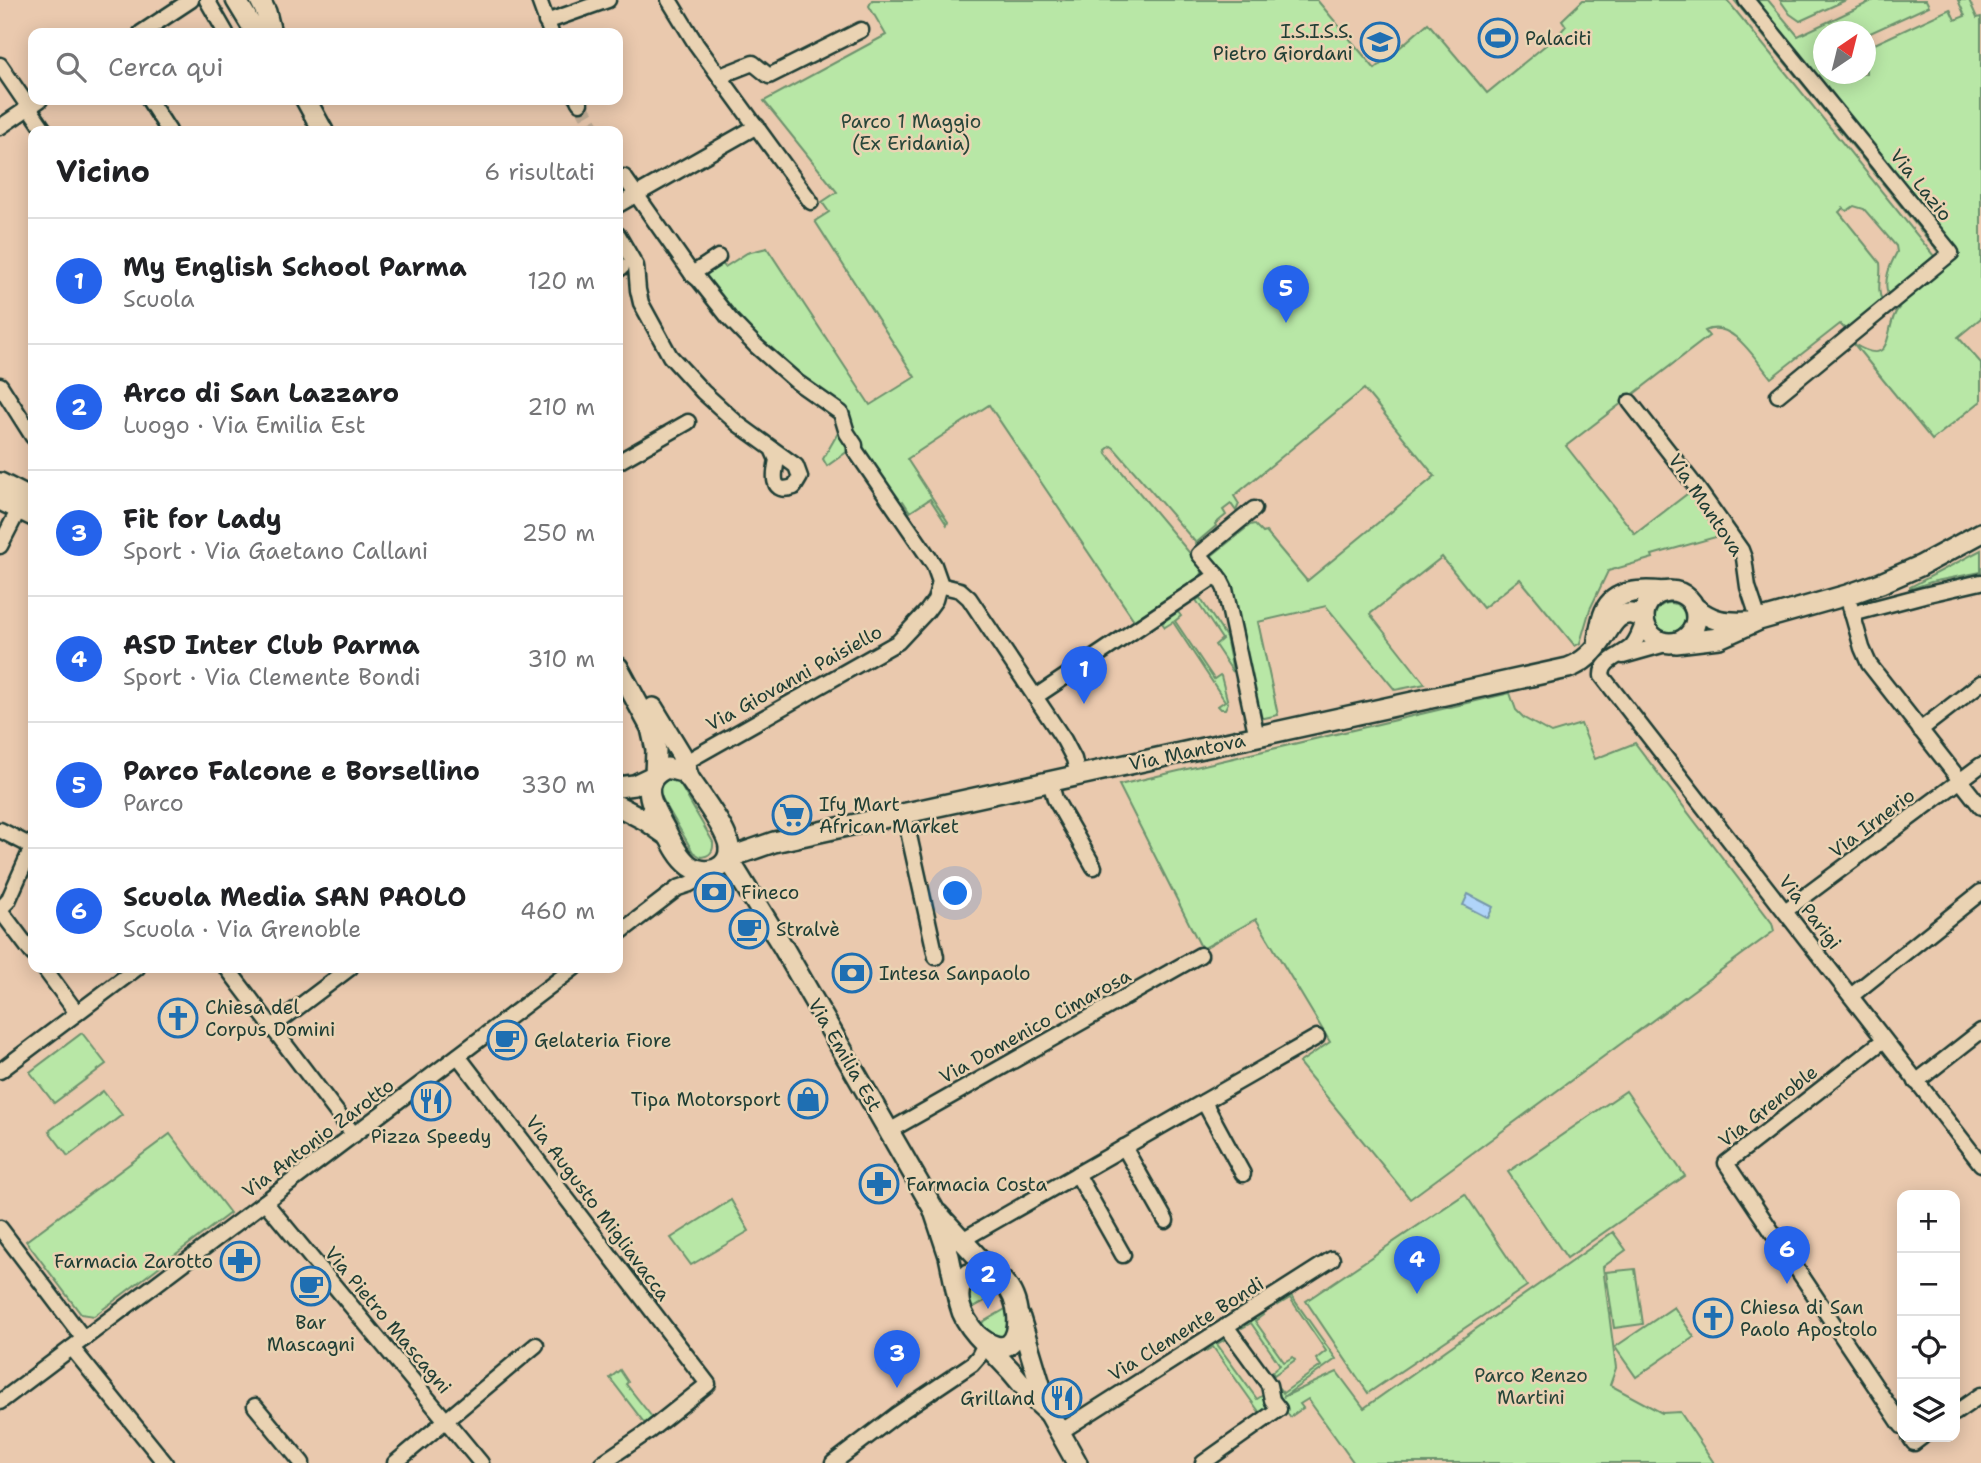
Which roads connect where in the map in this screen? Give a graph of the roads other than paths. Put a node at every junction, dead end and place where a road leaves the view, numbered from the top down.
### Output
1 (191, 0) edge
2 (207, 0) edge
3 (236, 0) edge
4 (251, 0) edge
5 (260, 0) edge
6 (539, 0) edge
7 (608, 0) edge
8 (669, 0) edge
9 (1746, 0) edge
10 (549, 27) edge
11 (149, 28) edge
12 (223, 28) edge
13 (253, 28) edge
14 (267, 28) edge
15 (269, 28) edge
16 (860, 30) dead end
17 (0, 65) edge
18 (720, 76) junction
19 (28, 96) edge
20 (31, 105) edge
21 (35, 105) edge
22 (152, 105) edge
23 (299, 105) edge
24 (309, 105) edge
25 (43, 126) edge
26 (166, 126) edge
27 (311, 126) edge
28 (320, 126) edge
29 (757, 126) junction
30 (0, 127) edge
31 (624, 177) dead end
32 (636, 195) junction
33 (623, 202) edge
34 (811, 202) dead end
35 (623, 244) edge
36 (718, 257) dead end
37 (692, 274) junction
38 (0, 385) edge
39 (1778, 396) dead end
40 (1630, 402) dead end
41 (688, 422) dead end
42 (28, 429) edge
43 (773, 451) dead end
44 (623, 459) edge
45 (0, 483) edge
46 (0, 500) edge
47 (28, 508) edge
48 (1254, 509) dead end
49 (1981, 533) edge
50 (0, 546) edge
51 (1217, 576) junction
52 (1981, 582) edge
53 (939, 585) junction
54 (1665, 592) junction
55 (1850, 605) junction
56 (1694, 607) junction
57 (1644, 620) junction
58 (1757, 620) junction
59 (1673, 643) junction
60 (1594, 650) junction
61 (623, 658) edge
62 (1615, 658) junction
63 (1568, 668) junction
64 (623, 676) edge
65 (1981, 683) edge
66 (1608, 684) junction
67 (1035, 697) junction
68 (1920, 730) junction
69 (1257, 737) junction
70 (1981, 765) edge
71 (686, 770) junction
72 (655, 775) junction
73 (1078, 776) junction
74 (1960, 781) junction
75 (1050, 782) junction
76 (623, 787) edge
77 (1981, 807) edge
78 (623, 809) edge
79 (904, 813) junction
80 (0, 830) edge
81 (724, 833) junction
82 (774, 842) junction
83 (672, 843) junction
84 (28, 844) edge
85 (28, 857) edge
86 (723, 863) junction
87 (1094, 867) dead end
88 (678, 888) junction
89 (1981, 891) edge
90 (756, 903) junction
91 (0, 909) edge
92 (1785, 911) junction
93 (623, 930) edge
94 (28, 947) edge
95 (1200, 955) dead end
96 (936, 957) dead end
97 (48, 973) edge
98 (130, 973) edge
99 (231, 973) edge
100 (343, 973) edge
101 (568, 973) edge
102 (1851, 996) junction
103 (78, 1013) junction
104 (272, 1027) junction
105 (1981, 1031) edge
106 (1317, 1037) dead end
107 (1884, 1040) junction
108 (462, 1062) junction
109 (0, 1072) edge
110 (1916, 1082) junction
111 (1203, 1102) junction
112 (889, 1131) junction
113 (354, 1135) junction
114 (1124, 1147) junction
115 (1981, 1164) edge
116 (1077, 1174) junction
117 (1243, 1174) dead end
118 (265, 1202) junction
119 (933, 1208) junction
120 (1166, 1221) dead end
121 (0, 1228) edge
122 (962, 1240) junction
123 (1123, 1255) dead end
124 (1332, 1259) dead end
125 (997, 1277) junction
126 (958, 1299) junction
127 (1018, 1312) junction
128 (1226, 1326) junction
129 (84, 1339) junction
130 (981, 1339) junction
131 (536, 1345) dead end
132 (72, 1348) junction
133 (1981, 1395) edge
134 (0, 1402) edge
135 (255, 1406) dead end
136 (1960, 1410) edge
137 (1049, 1413) junction
138 (1897, 1419) edge
139 (446, 1420) junction
140 (1060, 1432) junction
141 (842, 1460) edge
142 (165, 1463) edge
143 (302, 1463) edge
144 (395, 1463) edge
145 (481, 1463) edge
146 (602, 1463) edge
147 (1077, 1463) edge
148 (1203, 1463) edge

1 - 11 street
2 - 12 street
3 - 13 main road
4 - 14 main road
5 - 15 main road
6 - 10 street
7 - 10 street
8 - 18 street
9 - 39 street, Via Lazio
16 - 18 street
17 - 19 street
18 - 29 street
20 - 30 street
21 - 25 street
22 - 26 street
23 - 27 main road
24 - 28 main road
29 - 32 street
29 - 34 street
31 - 32 street
32 - 33 street
32 - 37 street
35 - 43 street
36 - 37 street
37 - 53 street
38 - 42 street
40 - 58 street, Via Mantova
41 - 44 street
45 - 47 main road
46 - 47 main road
47 - 50 street
48 - 51 street
49 - 55 main road
51 - 67 street
51 - 69 street
52 - 55 street
53 - 67 street
53 - 71 street, Via Giovanni Paisiello
54 - 56 main road
54 - 57 main road
54 - 60 main road
55 - 58 main road
55 - 68 street
56 - 58 main road
56 - 59 main road
57 - 59 main road
57 - 60 main road, Via Mantova
57 - 62 street
58 - 59 main road
59 - 62 street
60 - 63 main road, Via Mantova
61 - 71 main road, Via Emilia Est
62 - 66 street
63 - 66 street, Via Parigi
63 - 69 main road, Via Mantova
64 - 72 main road
65 - 68 street
66 - 92 street, Via Parigi
67 - 73 street
68 - 74 street
69 - 73 main road, Via Mantova
70 - 74 street, Via Irnerio
71 - 72 main road
71 - 81 main road, Via Emilia Est
72 - 76 main road
72 - 83 main road
73 - 75 main road, Via Mantova
74 - 77 street
74 - 92 street, Via Irnerio
75 - 79 main road, Via Mantova
75 - 87 street
78 - 83 main road
79 - 82 main road, Via Mantova
79 - 96 street
80 - 84 street
81 - 82 main road, Via Mantova
81 - 86 main road, Via Emilia Est
82 - 86 main road, Via Mantova
82 - 90 main road
83 - 86 main road
83 - 88 street
85 - 91 street
86 - 88 street
86 - 90 main road, Via Emilia Est
88 - 93 street
89 - 102 street
90 - 112 main road, Via Emilia Est
91 - 94 street
92 - 102 street, Via Parigi
95 - 112 street, Via Domenico Cimarosa
97 - 103 street
98 - 103 street
99 - 104 street
100 - 104 street
101 - 108 street, Via Antonio Zarotto
102 - 107 street, Via Parigi
103 - 109 street
104 - 113 street
105 - 110 street
106 - 111 street
107 - 110 street, Via Parigi
107 - 138 street, Via Grenoble
108 - 113 street, Via Antonio Zarotto
108 - 146 street, Via Augusto Migliavacca
110 - 115 street, Via Parigi
111 - 114 street
111 - 117 street
112 - 119 main road, Via Emilia Est
113 - 118 street, Via Antonio Zarotto
114 - 116 street
114 - 120 street
116 - 122 street
116 - 123 street
118 - 129 street, Via Antonio Zarotto
118 - 139 street, Via Pietro Mascagni
119 - 122 main road, Via Emilia Est
119 - 126 main road, Via Emilia Est
121 - 129 street
122 - 125 main road, Via Emilia Est
124 - 128 street, Via Clemente Bondi
125 - 126 main road
125 - 127 main road, Via Emilia Est
126 - 130 main road, Via Emilia Est
127 - 130 main road
127 - 137 main road, Via Emilia Est
128 - 140 street, Via Clemente Bondi
128 - 148 street
129 - 132 street, Via Antonio Zarotto
130 - 137 main road, Via Emilia Est
130 - 141 street
131 - 139 street
132 - 134 street, Via Antonio Zarotto
132 - 142 street
133 - 136 street
135 - 143 street
137 - 140 main road, Via Emilia Est
139 - 144 street
139 - 145 street, Via Pietro Mascagni
140 - 147 main road, Via Emilia Est

